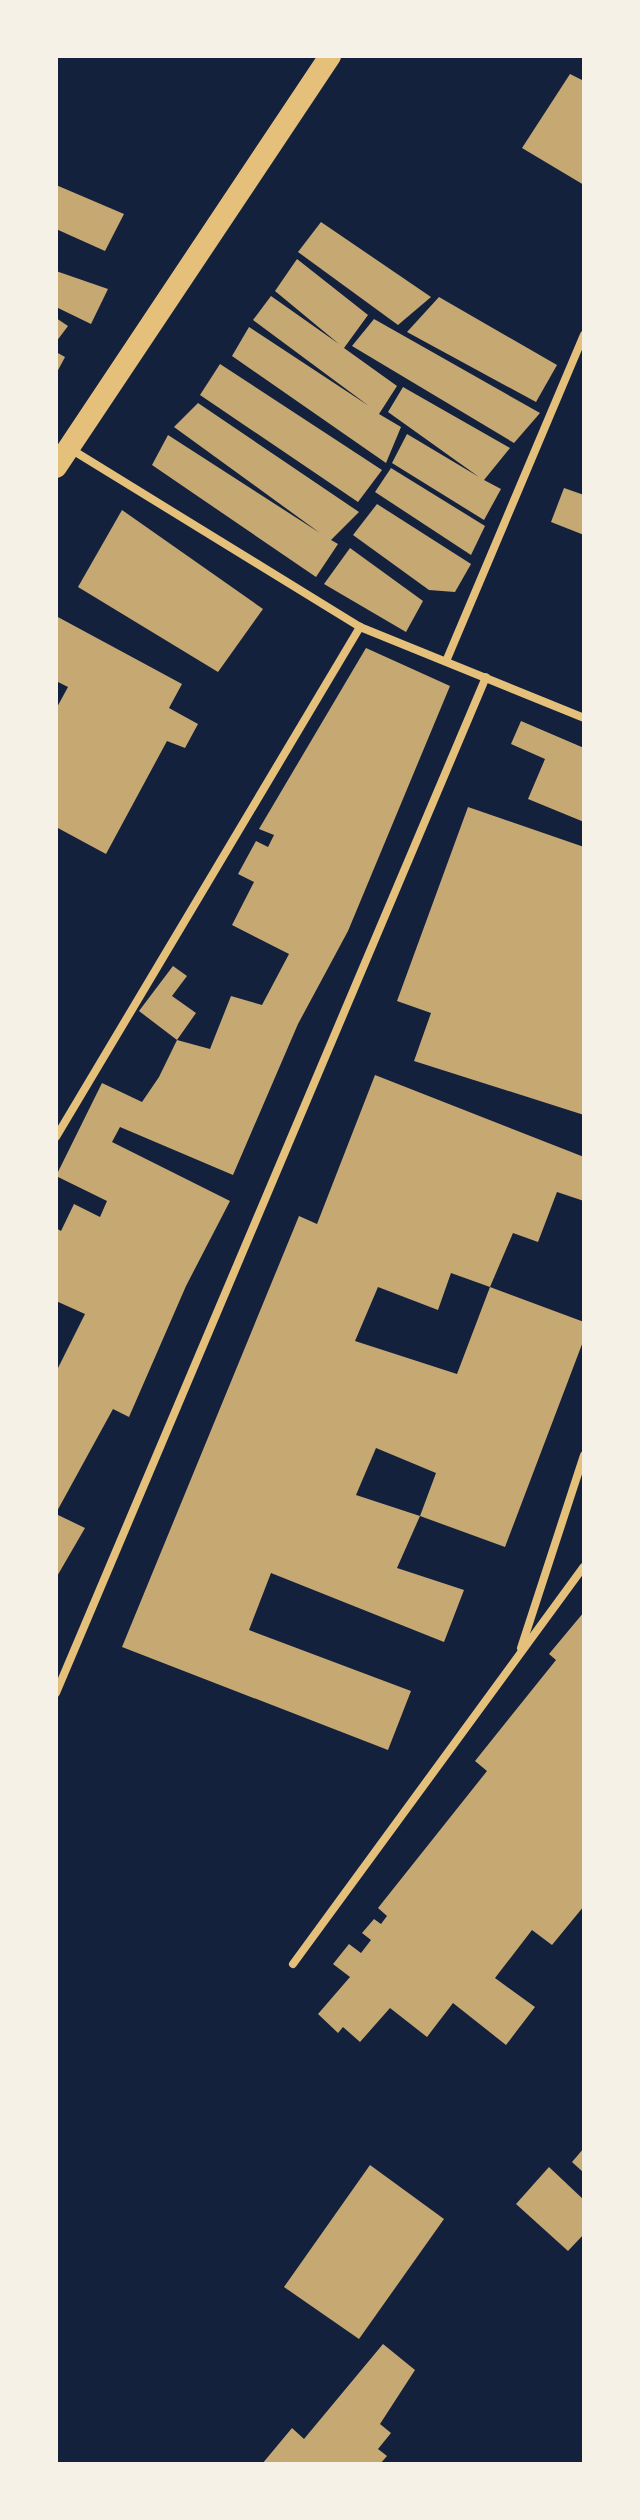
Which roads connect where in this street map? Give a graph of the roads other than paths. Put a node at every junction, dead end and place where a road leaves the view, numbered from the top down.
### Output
1 (330, 56) edge
2 (584, 335) edge
3 (69, 447) junction
4 (56, 467) edge
5 (360, 627) junction
6 (447, 659) junction
7 (486, 677) junction
8 (584, 718) edge
9 (56, 1137) edge
10 (584, 1455) edge
11 (584, 1567) edge
12 (518, 1657) junction
13 (56, 1693) edge
14 (293, 1964) dead end

1 - 3 highway
2 - 6 street
3 - 4 highway
3 - 5 street
5 - 6 street
5 - 9 street
6 - 7 street
7 - 8 street
7 - 13 street
10 - 12 street
11 - 12 street
12 - 14 street

